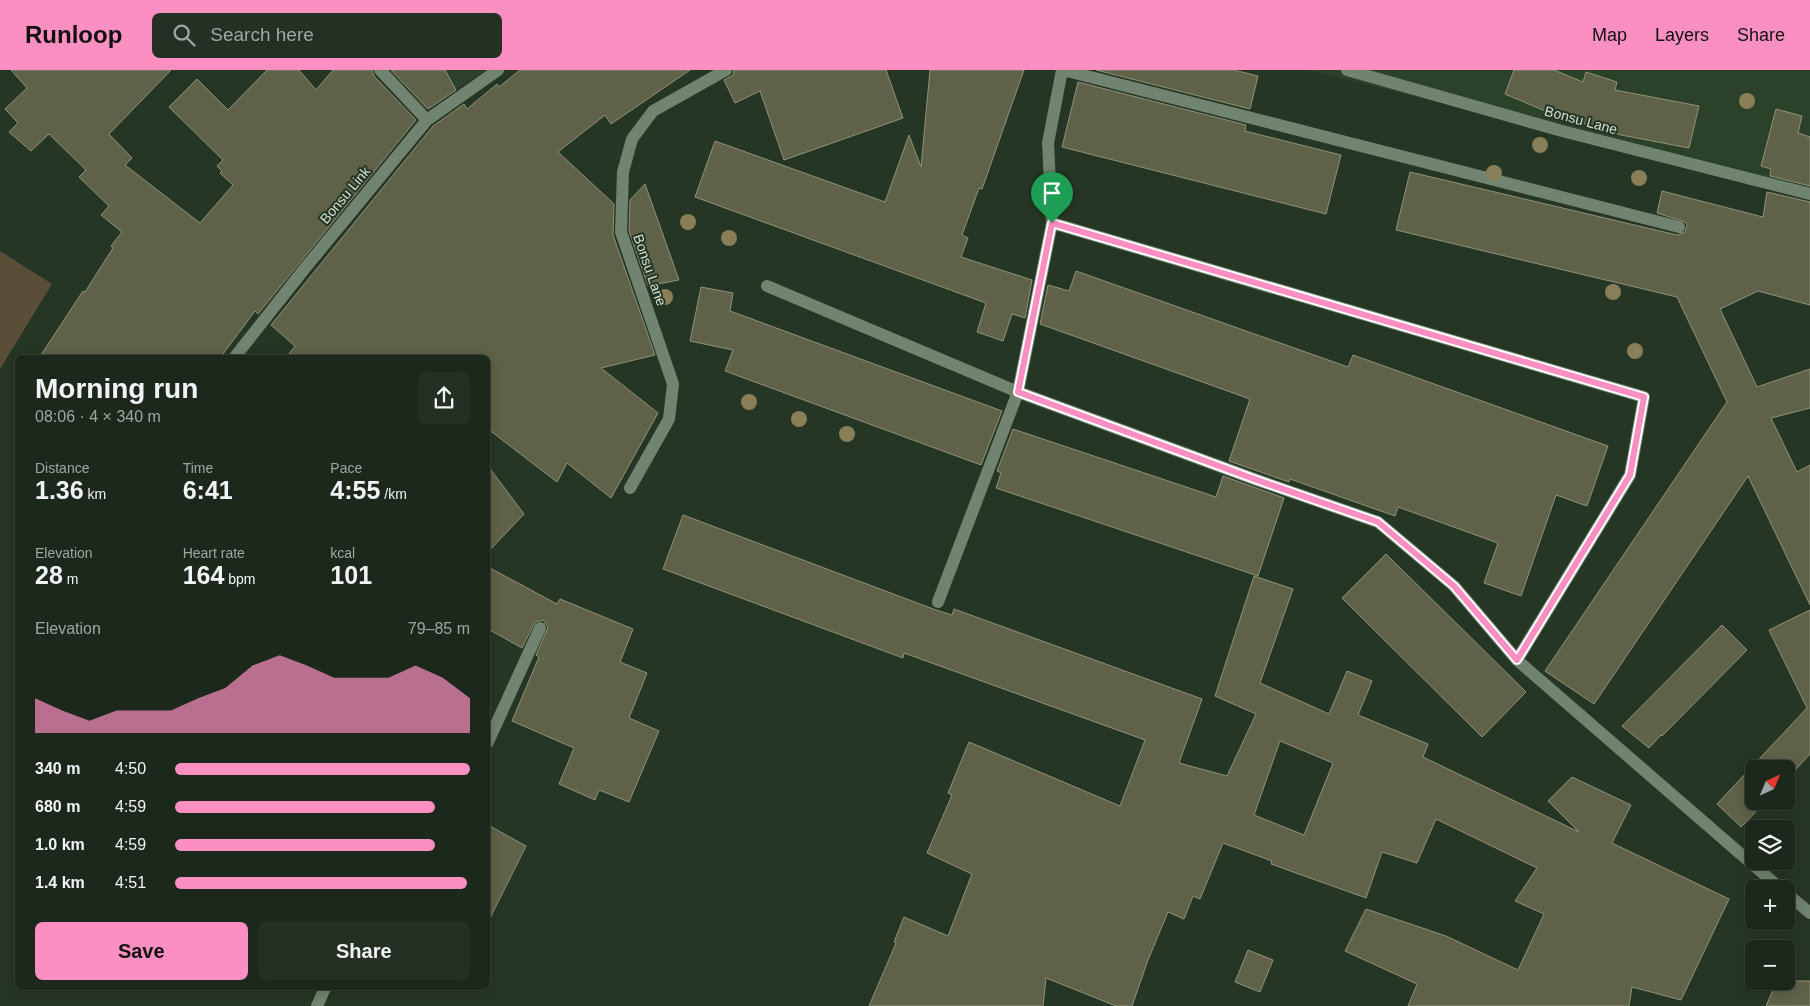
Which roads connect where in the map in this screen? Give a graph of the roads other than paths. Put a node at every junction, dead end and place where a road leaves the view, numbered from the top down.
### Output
1 (380, 70) edge
2 (498, 70) edge
3 (726, 70) edge
4 (1063, 70) edge
5 (1347, 70) edge
6 (427, 120) junction
7 (1810, 194) edge
8 (1052, 223) junction
9 (1679, 227) dead end
10 (767, 286) dead end
11 (236, 355) edge
12 (1018, 392) junction
13 (630, 488) dead end
14 (938, 602) dead end
15 (540, 628) dead end
16 (1517, 660) junction
17 (490, 738) edge
18 (1771, 880) edge
19 (1795, 900) edge
20 (1810, 913) edge
21 (324, 990) edge
22 (316, 1006) edge

1 - 6 street
2 - 6 street, Bonsu Link
3 - 13 street, Bonsu Lane
4 - 8 street
4 - 9 street
5 - 7 street, Bonsu Lane
6 - 11 street, Bonsu Link
8 - 12 street
8 - 16 street
10 - 12 street
12 - 14 street
12 - 16 street
15 - 17 street
16 - 18 street
19 - 20 street
21 - 22 street

